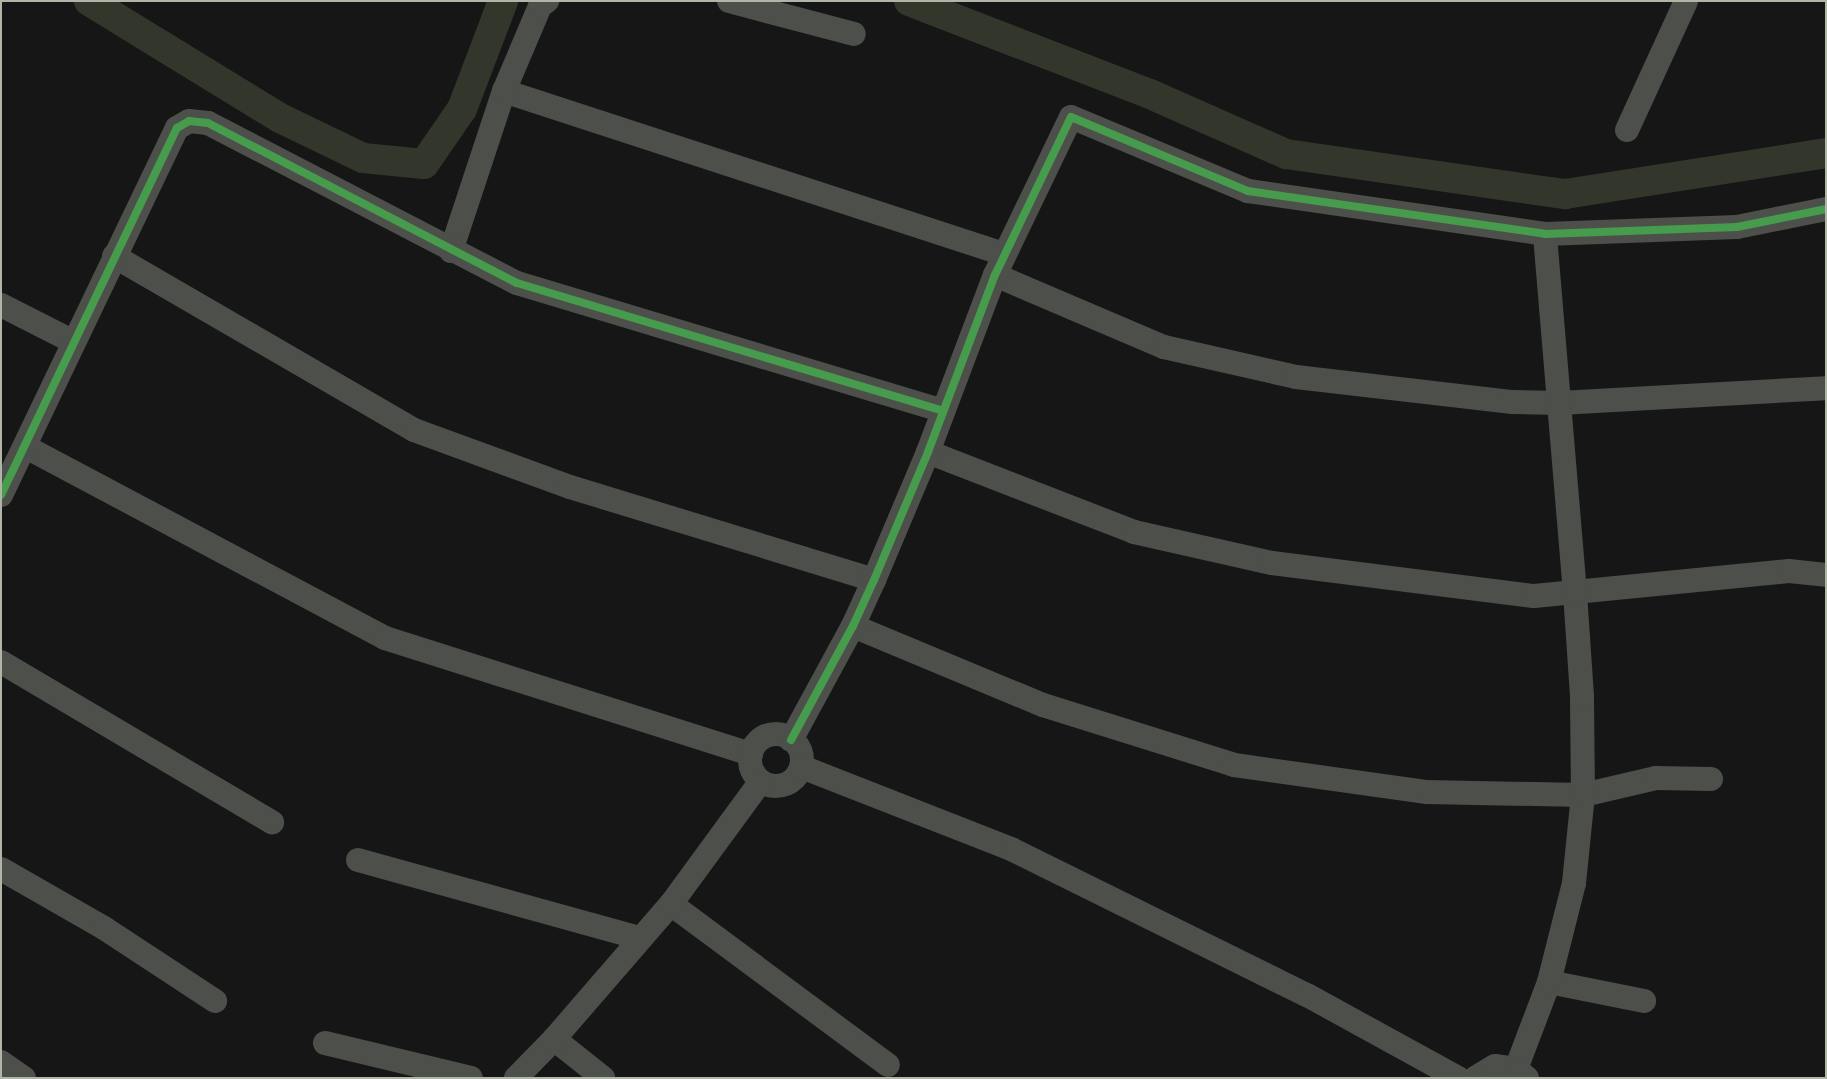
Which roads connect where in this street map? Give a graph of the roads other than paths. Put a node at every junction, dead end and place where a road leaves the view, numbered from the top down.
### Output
1 (547, 1) edge
2 (729, 1) edge
3 (1686, 1) edge
4 (854, 34) dead end
5 (504, 91) junction
6 (1627, 130) dead end
7 (1826, 209) edge
8 (1546, 234) junction
9 (451, 250) junction
10 (114, 256) junction
11 (999, 264) junction
12 (1, 305) edge
13 (72, 341) junction
14 (1826, 388) edge
15 (1560, 403) junction
16 (943, 411) junction
17 (26, 447) junction
18 (928, 452) junction
19 (1, 495) edge
20 (1826, 575) edge
21 (874, 580) junction
22 (1575, 593) junction
23 (853, 626) junction
24 (1, 662) edge
25 (791, 740) junction
26 (751, 754) junction
27 (802, 766) junction
28 (1711, 779) dead end
29 (761, 781) junction
30 (1583, 795) junction
31 (272, 822) dead end
32 (358, 860) dead end
33 (1, 869) edge
34 (670, 904) junction
35 (640, 938) junction
36 (1549, 982) junction
37 (215, 1002) dead end
38 (1644, 1002) dead end
39 (554, 1039) junction
40 (325, 1043) dead end
41 (1, 1062) edge
42 (888, 1065) dead end
43 (1521, 1073) edge
44 (24, 1078) edge
45 (471, 1078) edge
46 (516, 1078) edge
47 (603, 1078) edge
48 (1458, 1078) edge
49 (1474, 1078) edge

1 - 5 street
2 - 4 street
3 - 6 street
5 - 9 street
5 - 11 street
7 - 8 street
8 - 11 street
8 - 15 street
9 - 10 street
9 - 16 street
10 - 13 street
10 - 21 street
11 - 15 street
11 - 16 street
12 - 13 street
13 - 17 street
14 - 15 street
15 - 22 street
16 - 18 street
17 - 19 street
17 - 26 street
18 - 21 street
18 - 22 street
20 - 22 street
21 - 23 street
22 - 30 street
23 - 25 street
23 - 30 street
24 - 31 street
25 - 26 street
25 - 27 street
26 - 29 street
27 - 29 street
27 - 48 street
28 - 30 street
29 - 34 street
30 - 36 street
32 - 35 street
33 - 37 street
34 - 35 street
34 - 42 street
35 - 39 street
36 - 38 street
36 - 43 street
39 - 46 street
39 - 47 street
40 - 45 street
41 - 44 street
43 - 49 street

